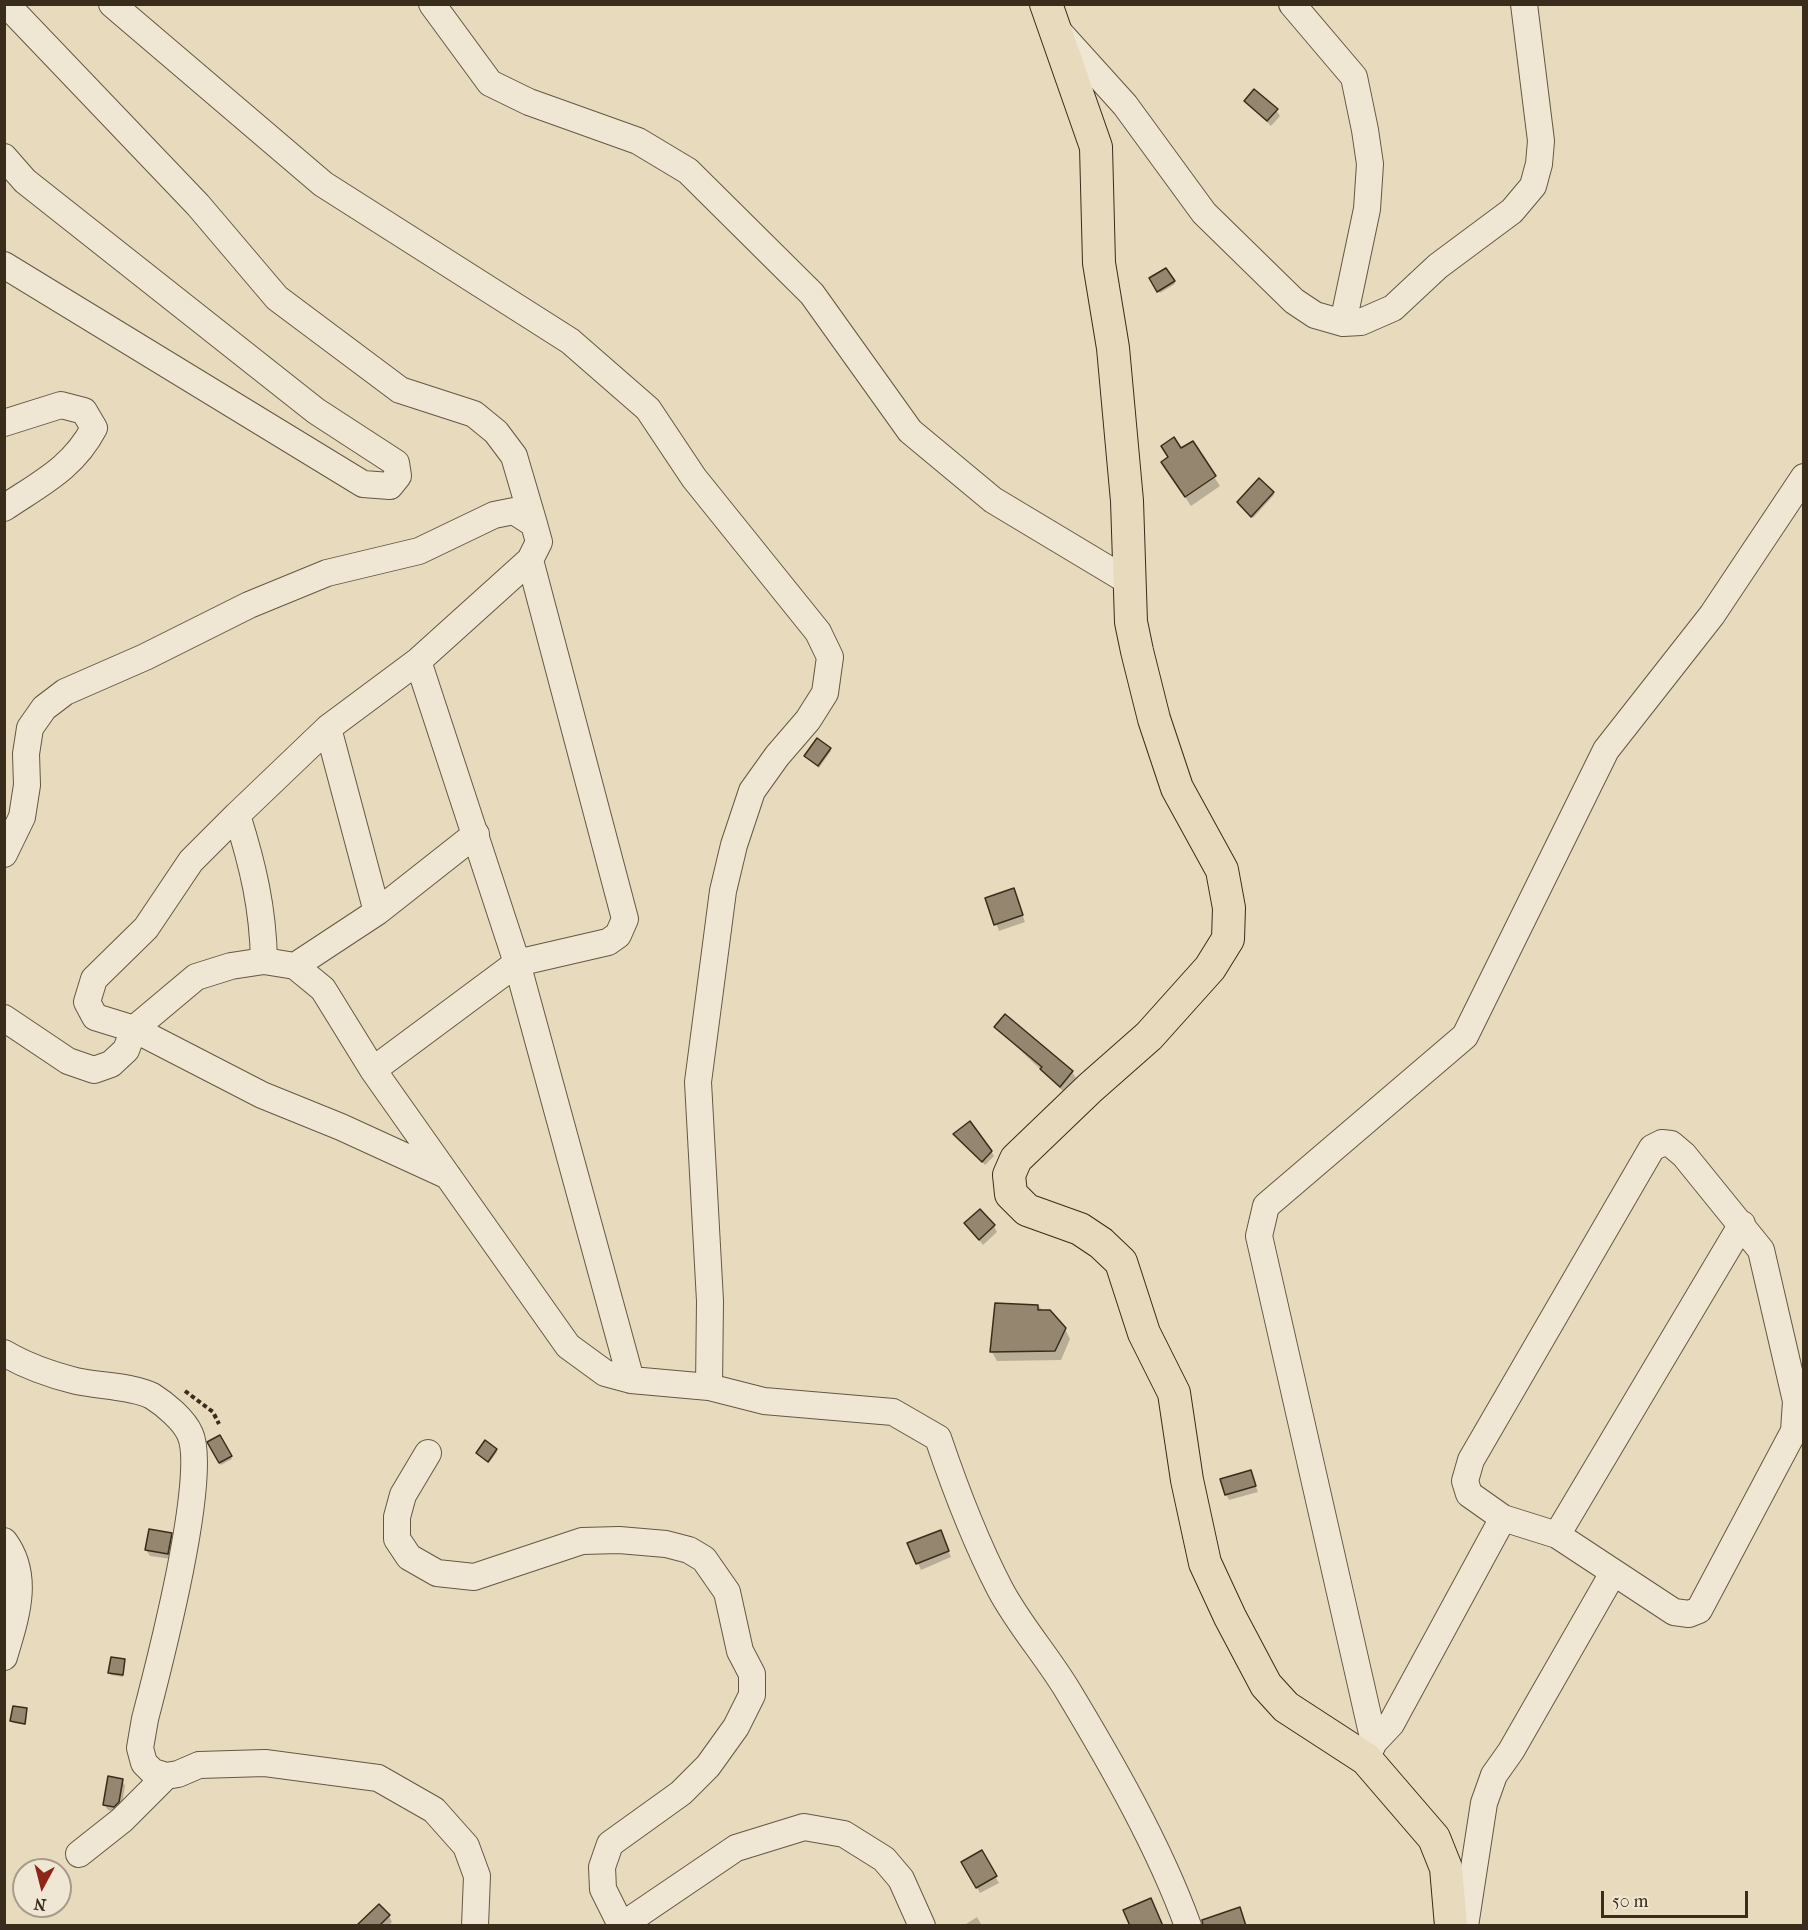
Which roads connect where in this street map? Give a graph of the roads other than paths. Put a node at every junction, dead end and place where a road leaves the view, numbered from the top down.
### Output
1 (6, 4) edge
2 (112, 4) edge
3 (432, 4) edge
4 (1292, 4) edge
5 (1524, 4) edge
6 (1049, 15) edge
7 (4, 157) edge
8 (4, 265) edge
9 (1342, 323) junction
10 (4, 423) edge
11 (1803, 477) edge
12 (4, 508) edge
13 (534, 524) junction
14 (530, 560) junction
15 (1128, 581) junction
16 (417, 661) junction
17 (328, 728) junction
18 (237, 815) junction
19 (476, 834) junction
20 (4, 854) edge
21 (377, 912) junction
22 (264, 961) junction
23 (517, 963) junction
24 (295, 966) junction
25 (4, 1018) edge
26 (134, 1029) junction
27 (372, 1070) junction
28 (448, 1176) junction
29 (1742, 1224) junction
30 (4, 1353) edge
31 (631, 1380) junction
32 (709, 1387) junction
33 (429, 1454) dead end
34 (1503, 1518) junction
35 (1557, 1535) junction
36 (4, 1541) edge
37 (1613, 1573) junction
38 (4, 1657) edge
39 (1370, 1751) junction
40 (166, 1776) junction
41 (79, 1854) dead end
42 (621, 1925) edge
43 (475, 1926) edge
44 (922, 1926) edge
45 (1188, 1926) edge
46 (1451, 1926) edge
47 (1464, 1926) edge

1 - 13 street
2 - 32 street
3 - 15 street
4 - 9 street
5 - 9 street
6 - 9 street
6 - 15 main road
7 - 8 street
10 - 12 street
11 - 39 street
13 - 14 street
13 - 20 street
14 - 16 street
14 - 23 street
15 - 39 main road
16 - 17 street
16 - 19 street
17 - 18 street
17 - 21 street
18 - 22 street
18 - 26 street
19 - 21 street
19 - 23 street
21 - 24 street
22 - 24 street
22 - 26 street
23 - 27 street
23 - 31 street
24 - 27 street
25 - 26 street
26 - 28 street
27 - 28 street
28 - 31 street
29 - 34 street
29 - 35 street
29 - 37 street
30 - 40 street
31 - 32 street
32 - 45 street
33 - 42 street
34 - 35 street
34 - 39 street
35 - 37 street
36 - 38 street
37 - 47 street
39 - 46 main road
40 - 41 street
40 - 43 street
42 - 44 street

